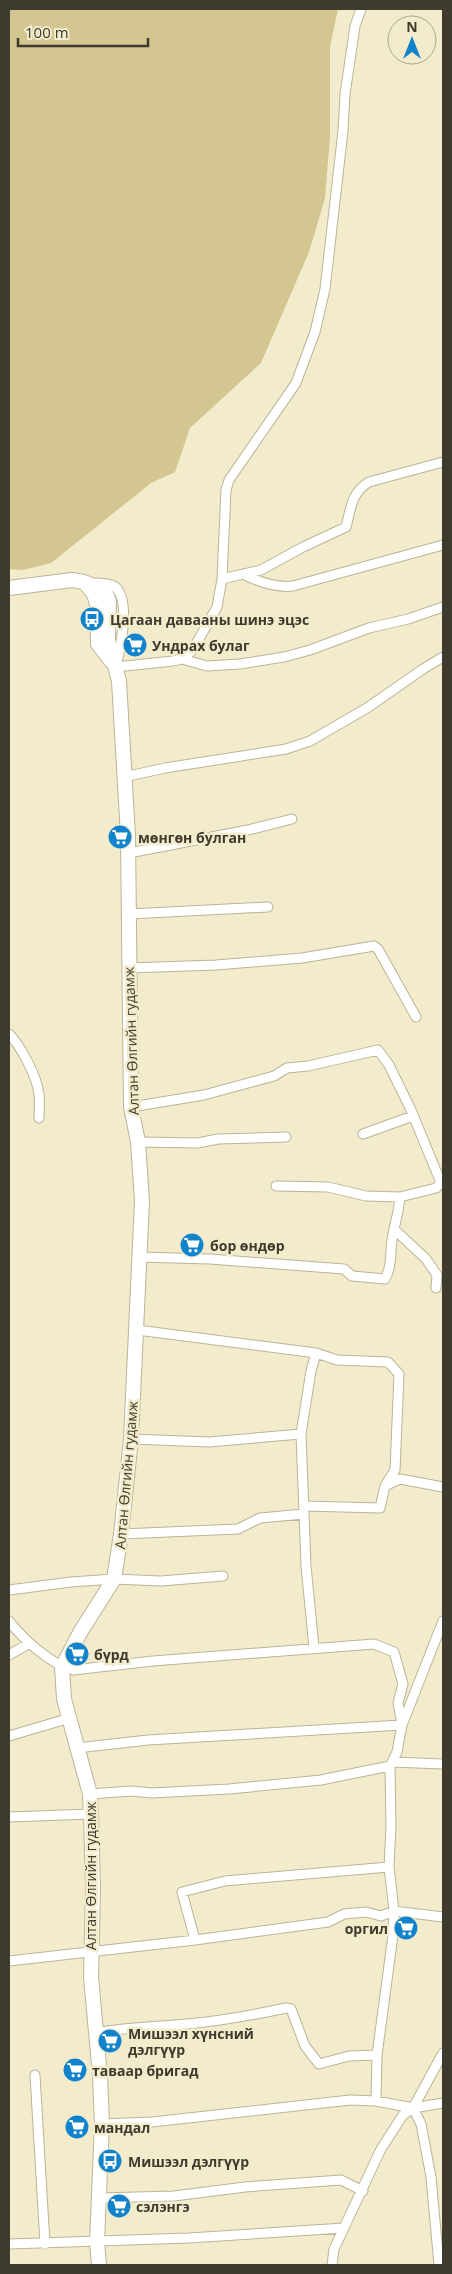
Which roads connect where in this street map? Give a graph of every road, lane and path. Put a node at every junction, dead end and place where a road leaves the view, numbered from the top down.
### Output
1 (361, 9) edge
2 (443, 462) edge
3 (443, 545) edge
4 (243, 574) junction
5 (222, 579) junction
6 (84, 582) junction
7 (9, 588) edge
8 (443, 607) edge
9 (443, 657) edge
10 (182, 659) junction
11 (116, 667) junction
12 (124, 777) junction
13 (292, 819) dead end
14 (128, 853) junction
15 (268, 907) dead end
16 (129, 914) junction
17 (129, 968) junction
18 (416, 1017) dead end
19 (9, 1034) edge
20 (131, 1107) junction
21 (414, 1116) junction
22 (39, 1118) dead end
23 (363, 1134) dead end
24 (286, 1137) dead end
25 (138, 1142) junction
26 (442, 1183) edge
27 (276, 1186) dead end
28 (400, 1197) junction
29 (395, 1230) junction
30 (138, 1257) junction
31 (436, 1288) dead end
32 (137, 1330) junction
33 (316, 1352) junction
34 (301, 1434) junction
35 (131, 1439) junction
36 (385, 1486) junction
37 (443, 1487) edge
38 (304, 1510) junction
39 (121, 1534) junction
40 (223, 1576) dead end
41 (114, 1579) junction
42 (9, 1590) edge
43 (9, 1621) edge
44 (443, 1621) edge
45 (30, 1643) junction
46 (314, 1648) junction
47 (9, 1655) edge
48 (62, 1667) junction
49 (70, 1718) junction
50 (402, 1725) junction
51 (9, 1736) edge
52 (77, 1748) junction
53 (391, 1764) junction
54 (443, 1764) edge
55 (90, 1794) junction
56 (91, 1814) junction
57 (9, 1817) edge
58 (389, 1867) junction
59 (394, 1911) junction
60 (443, 1917) edge
61 (195, 1940) junction
62 (91, 1953) junction
63 (9, 1961) edge
64 (96, 2033) junction
65 (443, 2052) edge
66 (377, 2055) junction
67 (35, 2075) dead end
68 (376, 2101) junction
69 (443, 2103) edge
70 (413, 2108) junction
71 (102, 2124) junction
72 (363, 2191) junction
73 (99, 2198) junction
74 (344, 2228) junction
75 (97, 2242) junction
76 (9, 2244) edge
77 (45, 2244) junction
78 (99, 2265) edge
79 (332, 2265) edge
80 (440, 2265) edge

1 - 5 street
2 - 4 street
3 - 4 street
4 - 5 street
5 - 10 street
6 - 7 main road
6 - 11 main road, Алтан Өлгийн гудамж
6 - 11 street
8 - 10 street
9 - 12 street
10 - 11 street
11 - 12 main road, Алтан Өлгийн гудамж
12 - 14 main road, Алтан Өлгийн гудамж
13 - 14 street
14 - 16 main road, Алтан Өлгийн гудамж
15 - 16 street
16 - 17 main road, Алтан Өлгийн гудамж
17 - 18 street
17 - 20 main road, Алтан Өлгийн гудамж
19 - 22 street
20 - 21 street
20 - 25 main road, Алтан Өлгийн гудамж
21 - 23 street
21 - 26 street
24 - 25 street
25 - 30 main road, Алтан Өлгийн гудамж
26 - 28 street
27 - 28 street
28 - 29 street
29 - 30 street
29 - 31 street
30 - 32 main road, Алтан Өлгийн гудамж
32 - 33 street
32 - 35 main road, Алтан Өлгийн гудамж
33 - 34 street
33 - 36 street
34 - 35 street
34 - 38 street
35 - 39 main road, Алтан Өлгийн гудамж
36 - 37 street
36 - 38 street
38 - 39 street
38 - 46 street
39 - 41 main road, Алтан Өлгийн гудамж
40 - 41 street
41 - 42 street
41 - 48 main road, Алтан Өлгийн гудамж
43 - 45 street
44 - 50 street
45 - 47 street
45 - 48 street
46 - 48 street
46 - 50 street
48 - 49 main road, Алтан Өлгийн гудамж
49 - 51 street
49 - 52 main road, Алтан Өлгийн гудамж
50 - 52 street
50 - 53 street
52 - 55 main road, Алтан Өлгийн гудамж
53 - 54 street
53 - 55 street
53 - 58 street
55 - 56 main road, Алтан Өлгийн гудамж
56 - 57 street
56 - 62 main road, Алтан Өлгийн гудамж
58 - 59 street
58 - 61 street
59 - 60 street
59 - 61 street
59 - 66 street
61 - 62 street
62 - 63 street
62 - 64 main road, Алтан Өлгийн гудамж
64 - 66 street
64 - 71 main road, Алтан Өлгийн гудамж
65 - 70 street
66 - 68 street
67 - 77 street
68 - 70 street
68 - 71 street
69 - 70 street
70 - 72 street
70 - 80 street
71 - 73 main road, Алтан Өлгийн гудамж
72 - 73 street
72 - 74 street
73 - 75 main road, Алтан Өлгийн гудамж
74 - 75 street
74 - 79 street
75 - 77 street
75 - 78 main road, Алтан Өлгийн гудамж
76 - 77 street

